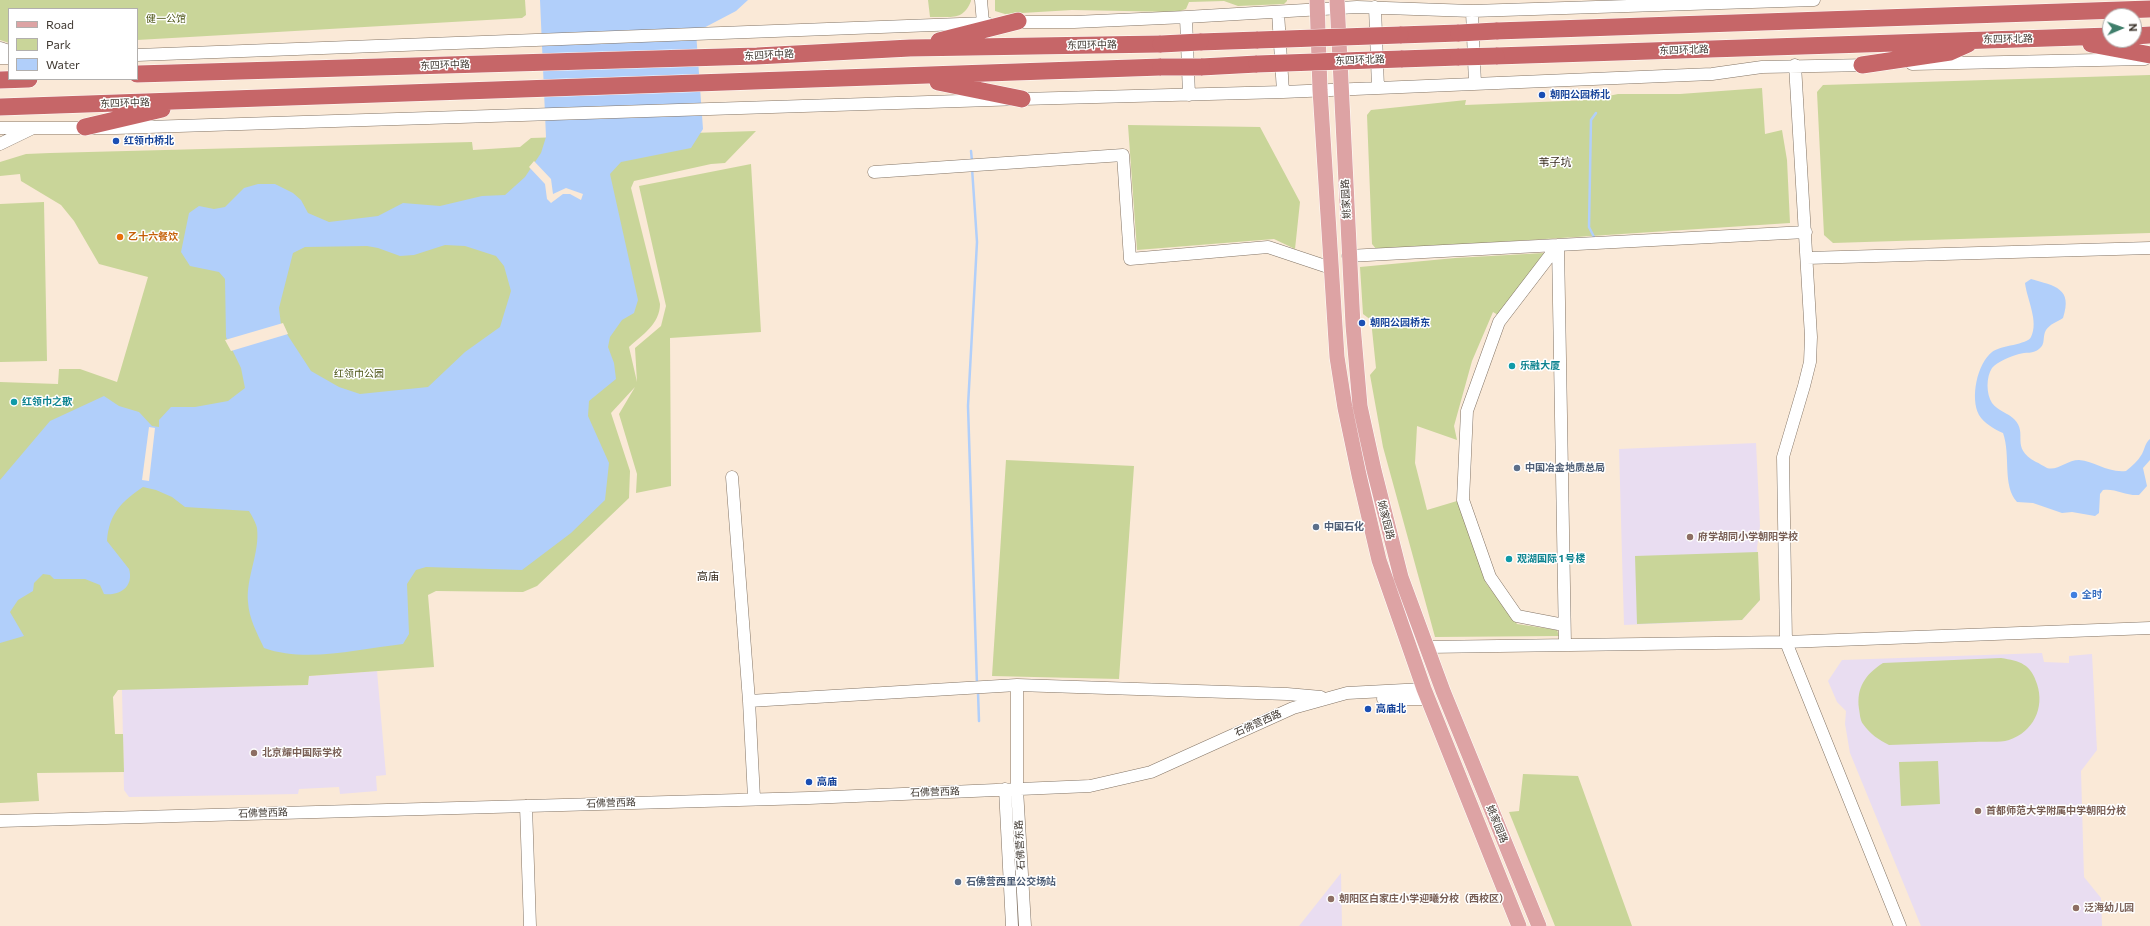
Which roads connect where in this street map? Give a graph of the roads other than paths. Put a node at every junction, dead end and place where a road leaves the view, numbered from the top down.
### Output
1 (982, 0) edge
2 (1814, 0) edge
3 (2118, 0) edge
4 (1317, 4) edge
5 (1337, 4) edge
6 (1300, 5) edge
7 (1375, 7) junction
8 (2150, 9) edge
9 (1472, 11) junction
10 (2075, 11) junction
11 (1278, 12) junction
12 (1186, 17) junction
13 (1018, 21) junction
14 (983, 24) junction
15 (2102, 36) edge
16 (2061, 38) junction
17 (1977, 40) junction
18 (910, 48) junction
19 (138, 55) edge
20 (2150, 55) edge
21 (2150, 59) edge
22 (138, 63) edge
23 (1257, 64) joint
24 (1795, 65) junction
25 (1862, 65) junction
26 (196, 71) junction
27 (138, 74) edge
28 (911, 76) junction
29 (1475, 84) junction
30 (1378, 88) junction
31 (1340, 89) junction
32 (1320, 90) junction
33 (1282, 92) junction
34 (1189, 95) junction
35 (1022, 98) junction
36 (198, 100) junction
37 (0, 107) edge
38 (35, 127) junction
39 (85, 127) junction
40 (0, 128) edge
41 (0, 144) edge
42 (874, 172) dead end
43 (1806, 232) junction
44 (1558, 245) junction
45 (2150, 248) edge
46 (1348, 256) junction
47 (1807, 258) junction
48 (1331, 268) junction
49 (732, 477) dead end
50 (1564, 625) junction
51 (2150, 628) edge
52 (1786, 642) junction
53 (1565, 644) junction
54 (1427, 647) junction
55 (1017, 685) junction
56 (1426, 694) junction
57 (1327, 698) junction
58 (749, 701) junction
59 (1005, 789) junction
60 (1018, 789) junction
61 (754, 798) junction
62 (526, 806) junction
63 (0, 821) edge
64 (530, 926) edge
65 (1012, 926) edge
66 (1025, 926) edge
67 (1519, 926) edge
68 (1539, 926) edge
69 (1900, 926) edge

1 - 14 street
2 - 9 street
3 - 10 highway
4 - 5 street
4 - 6 street
4 - 32 main road, 姚家园路
5 - 7 street
5 - 31 main road, 姚家园路
6 - 11 street
7 - 9 street
7 - 30 street
8 - 10 highway
9 - 29 street
10 - 18 highway, 东四环中路, bridge
11 - 12 street
11 - 33 street
12 - 13 street
12 - 34 street
13 - 14 street
13 - 18 highway
14 - 19 street
15 - 16 highway, 东四环北路
16 - 17 highway, 东四环北路
16 - 20 highway
17 - 23 highway, 东四环北路, bridge
17 - 25 highway
18 - 26 highway, 东四环中路
21 - 25 street
22 - 26 highway
23 - 28 highway, 东四环中路, bridge
24 - 25 street
24 - 29 street
24 - 43 street
26 - 27 highway, 东四环中路
28 - 35 highway
28 - 36 highway, 东四环中路
29 - 30 street
30 - 31 street
31 - 32 street
31 - 46 main road, 姚家园路
32 - 33 street
32 - 48 main road, 姚家园路
33 - 34 street
34 - 35 street
35 - 39 street
36 - 37 highway, 东四环中路
36 - 39 highway
38 - 39 street
38 - 40 street
38 - 41 street
42 - 48 street
43 - 44 street
43 - 47 street
44 - 46 street
44 - 50 street
44 - 50 street
45 - 47 street
46 - 54 main road, 姚家园路
47 - 52 street
48 - 56 main road, 姚家园路
49 - 58 street
50 - 53 street
51 - 52 street
52 - 53 street
52 - 69 street
53 - 54 street
54 - 68 main road, 姚家园路
55 - 57 street
55 - 58 street
55 - 60 street, 石佛营东路
56 - 57 street, 石佛营西路
56 - 67 main road, 姚家园路
57 - 60 street, 石佛营西路
58 - 61 street
59 - 60 street, 石佛营西路
59 - 61 street, 石佛营西路
59 - 65 street, 石佛营东路
60 - 66 street, 石佛营东路
61 - 62 street, 石佛营西路
62 - 63 street, 石佛营西路
62 - 64 street

